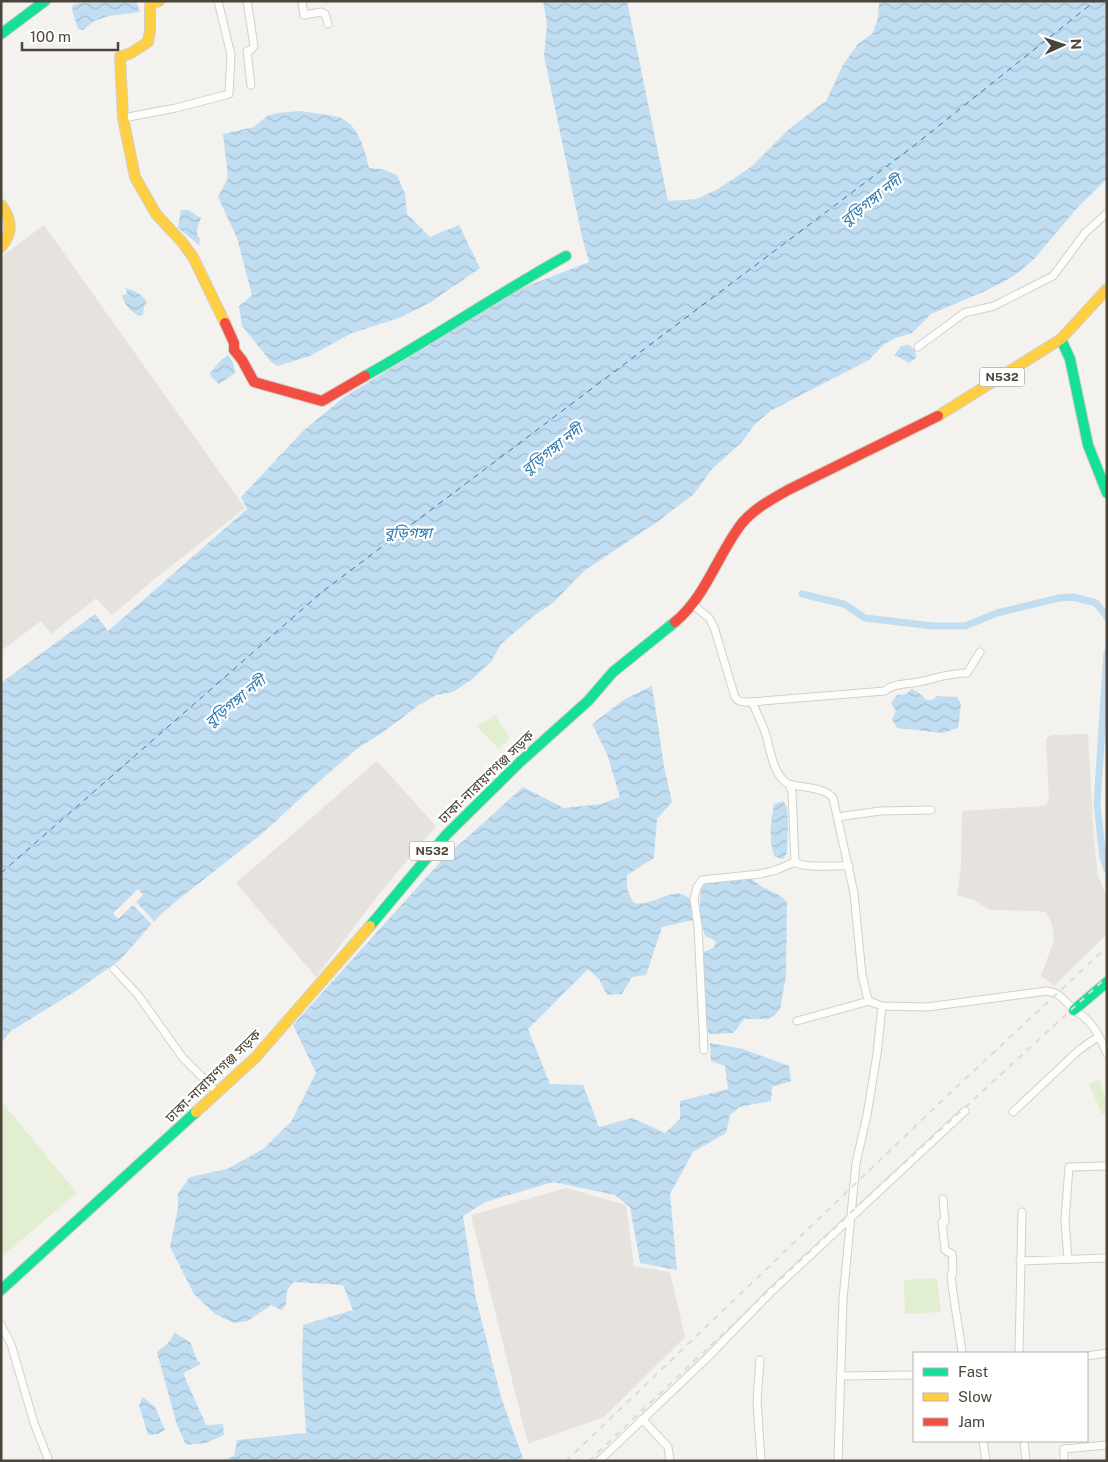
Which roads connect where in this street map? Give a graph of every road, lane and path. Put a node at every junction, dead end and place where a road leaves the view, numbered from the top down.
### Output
1 (45, 1) edge
2 (159, 1) edge
3 (218, 1) edge
4 (247, 1) edge
5 (302, 1) edge
6 (328, 24) dead end
7 (3, 28) edge
8 (251, 85) dead end
9 (123, 118) junction
10 (1, 205) edge
11 (1107, 214) edge
12 (1, 215) edge
13 (1, 236) edge
14 (1, 247) edge
15 (566, 256) dead end
16 (1107, 289) edge
17 (1061, 339) junction
18 (918, 347) dead end
19 (1107, 493) edge
20 (692, 604) junction
21 (980, 652) dead end
22 (751, 702) junction
23 (789, 784) junction
24 (931, 810) dead end
25 (837, 817) junction
26 (796, 862) junction
27 (849, 866) junction
28 (114, 969) dead end
29 (1107, 982) edge
30 (869, 1001) junction
31 (882, 1006) junction
32 (1074, 1010) junction
33 (797, 1021) dead end
34 (1099, 1036) junction
35 (704, 1050) dead end
36 (1107, 1054) edge
37 (217, 1092) junction
38 (964, 1111) dead end
39 (1013, 1112) dead end
40 (1107, 1166) edge
41 (943, 1199) dead end
42 (1022, 1212) dead end
43 (852, 1218) junction
44 (1107, 1258) edge
45 (1068, 1259) junction
46 (1020, 1260) junction
47 (1, 1290) edge
48 (1, 1326) edge
49 (962, 1352) edge
50 (1019, 1352) edge
51 (1107, 1353) edge
52 (1088, 1356) edge
53 (760, 1360) dead end
54 (913, 1375) edge
55 (840, 1376) junction
56 (642, 1419) junction
57 (983, 1442) edge
58 (1024, 1442) edge
59 (1107, 1445) edge
60 (49, 1461) edge
61 (599, 1461) edge
62 (670, 1461) edge
63 (761, 1461) edge
64 (838, 1461) edge
65 (986, 1461) edge
66 (1026, 1461) edge
67 (1064, 1461) edge

1 - 7 main road
2 - 9 main road
3 - 9 street
4 - 8 street
5 - 6 street
9 - 15 main road
10 - 14 main road
11 - 18 street
12 - 13 main road
16 - 17 main road, N532
17 - 19 main road
17 - 20 main road, ঢাকা-নারায়ণগঞ্জ সড়ক / N532
20 - 22 street
20 - 37 main road, ঢাকা-নারায়ণগঞ্জ সড়ক / N532
21 - 22 street
22 - 23 street
23 - 25 street
23 - 26 street
24 - 25 street
25 - 27 street
26 - 27 street
26 - 35 street
27 - 30 street
28 - 37 street
29 - 32 main road
30 - 31 street
30 - 33 street
31 - 32 street
31 - 43 street
32 - 34 street
34 - 36 street
34 - 39 street
37 - 47 main road, ঢাকা-নারায়ণগঞ্জ সড়ক / N532
38 - 43 street
40 - 45 street
41 - 49 street
42 - 46 street
43 - 55 street
43 - 56 street
44 - 45 street
45 - 46 street
46 - 50 street
48 - 60 street
51 - 52 street
53 - 63 street
54 - 55 street
55 - 64 street
56 - 61 street
56 - 62 street
57 - 65 street
58 - 66 street
59 - 67 street

